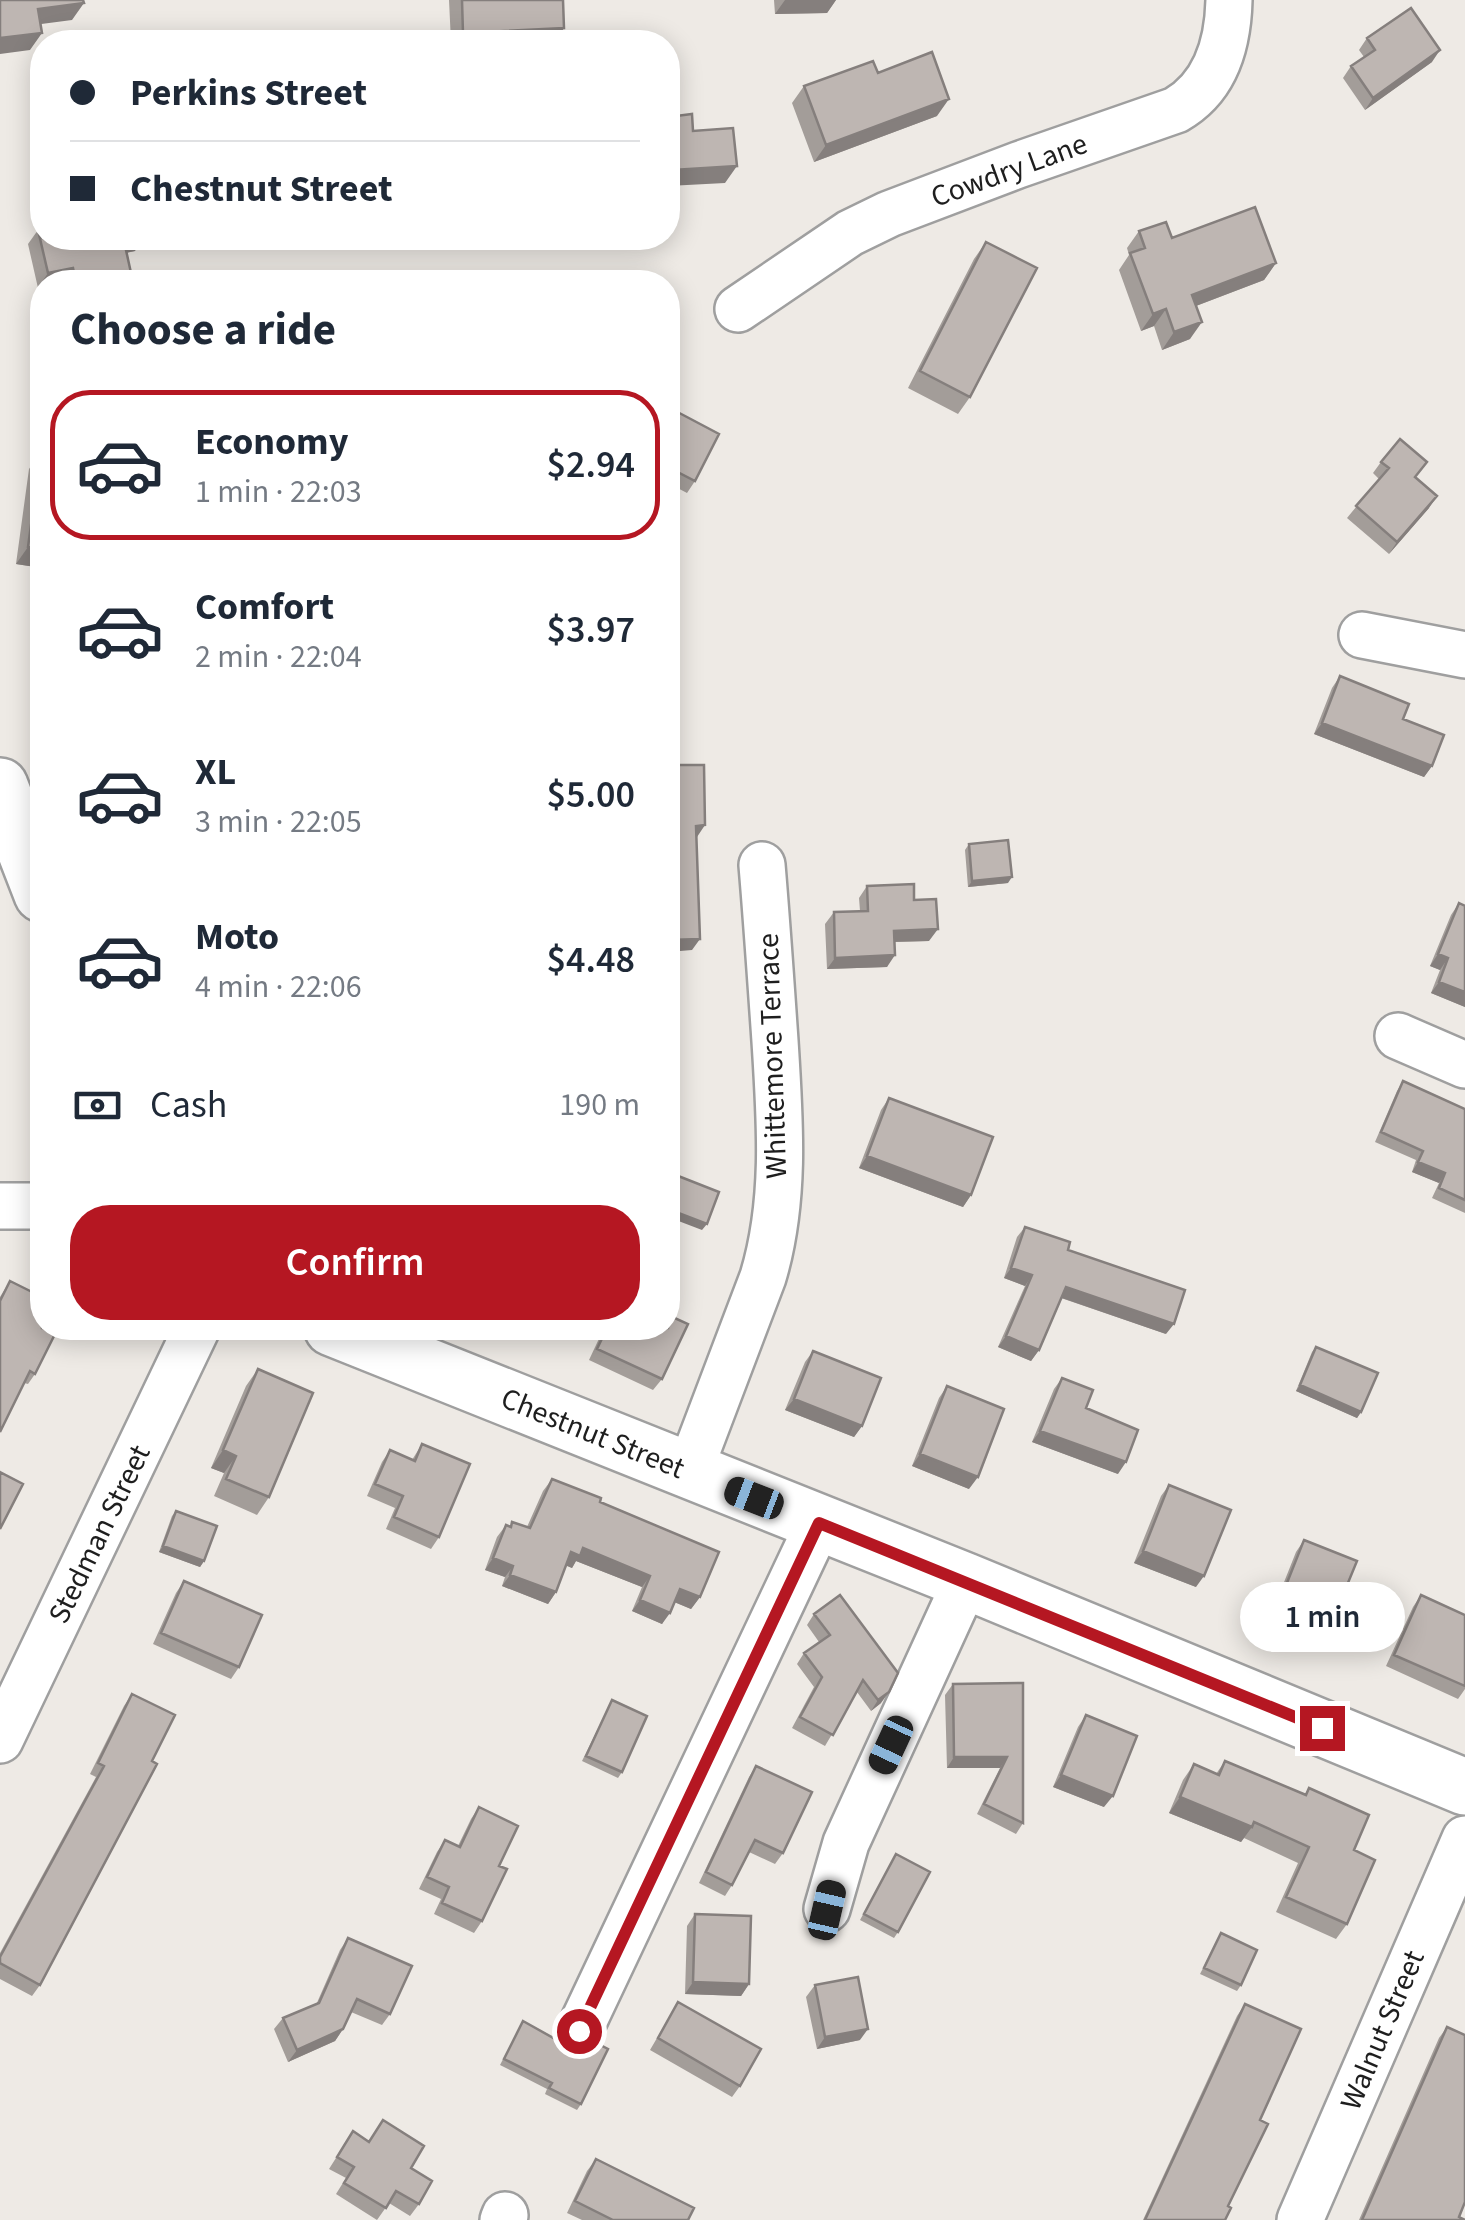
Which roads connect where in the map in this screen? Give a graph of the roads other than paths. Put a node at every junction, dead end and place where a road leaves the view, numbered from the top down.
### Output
1 (1229, 0) edge
2 (738, 308) dead end
3 (1362, 634) dead end
4 (1465, 655) edge
5 (0, 786) edge
6 (30, 863) edge
7 (762, 865) dead end
8 (1398, 1036) dead end
9 (1465, 1065) edge
10 (0, 1206) edge
11 (30, 1206) edge
12 (191, 1340) edge
13 (362, 1340) edge
14 (690, 1472) junction
15 (819, 1523) junction
16 (966, 1582) junction
17 (0, 1740) edge
18 (1465, 1787) edge
19 (1465, 1839) edge
20 (827, 1910) dead end
21 (579, 2031) dead end
22 (1300, 2220) edge

1 - 2 street, Cowdry Lane
3 - 4 street
5 - 6 street
7 - 14 street, Whittemore Terrace
8 - 9 street
10 - 11 street
12 - 17 street, Stedman Street
13 - 14 street, Chestnut Street
14 - 15 street, Chestnut Street
15 - 16 street, Chestnut Street
15 - 21 street
16 - 18 street, Chestnut Street
16 - 20 street
19 - 22 street, Walnut Street

